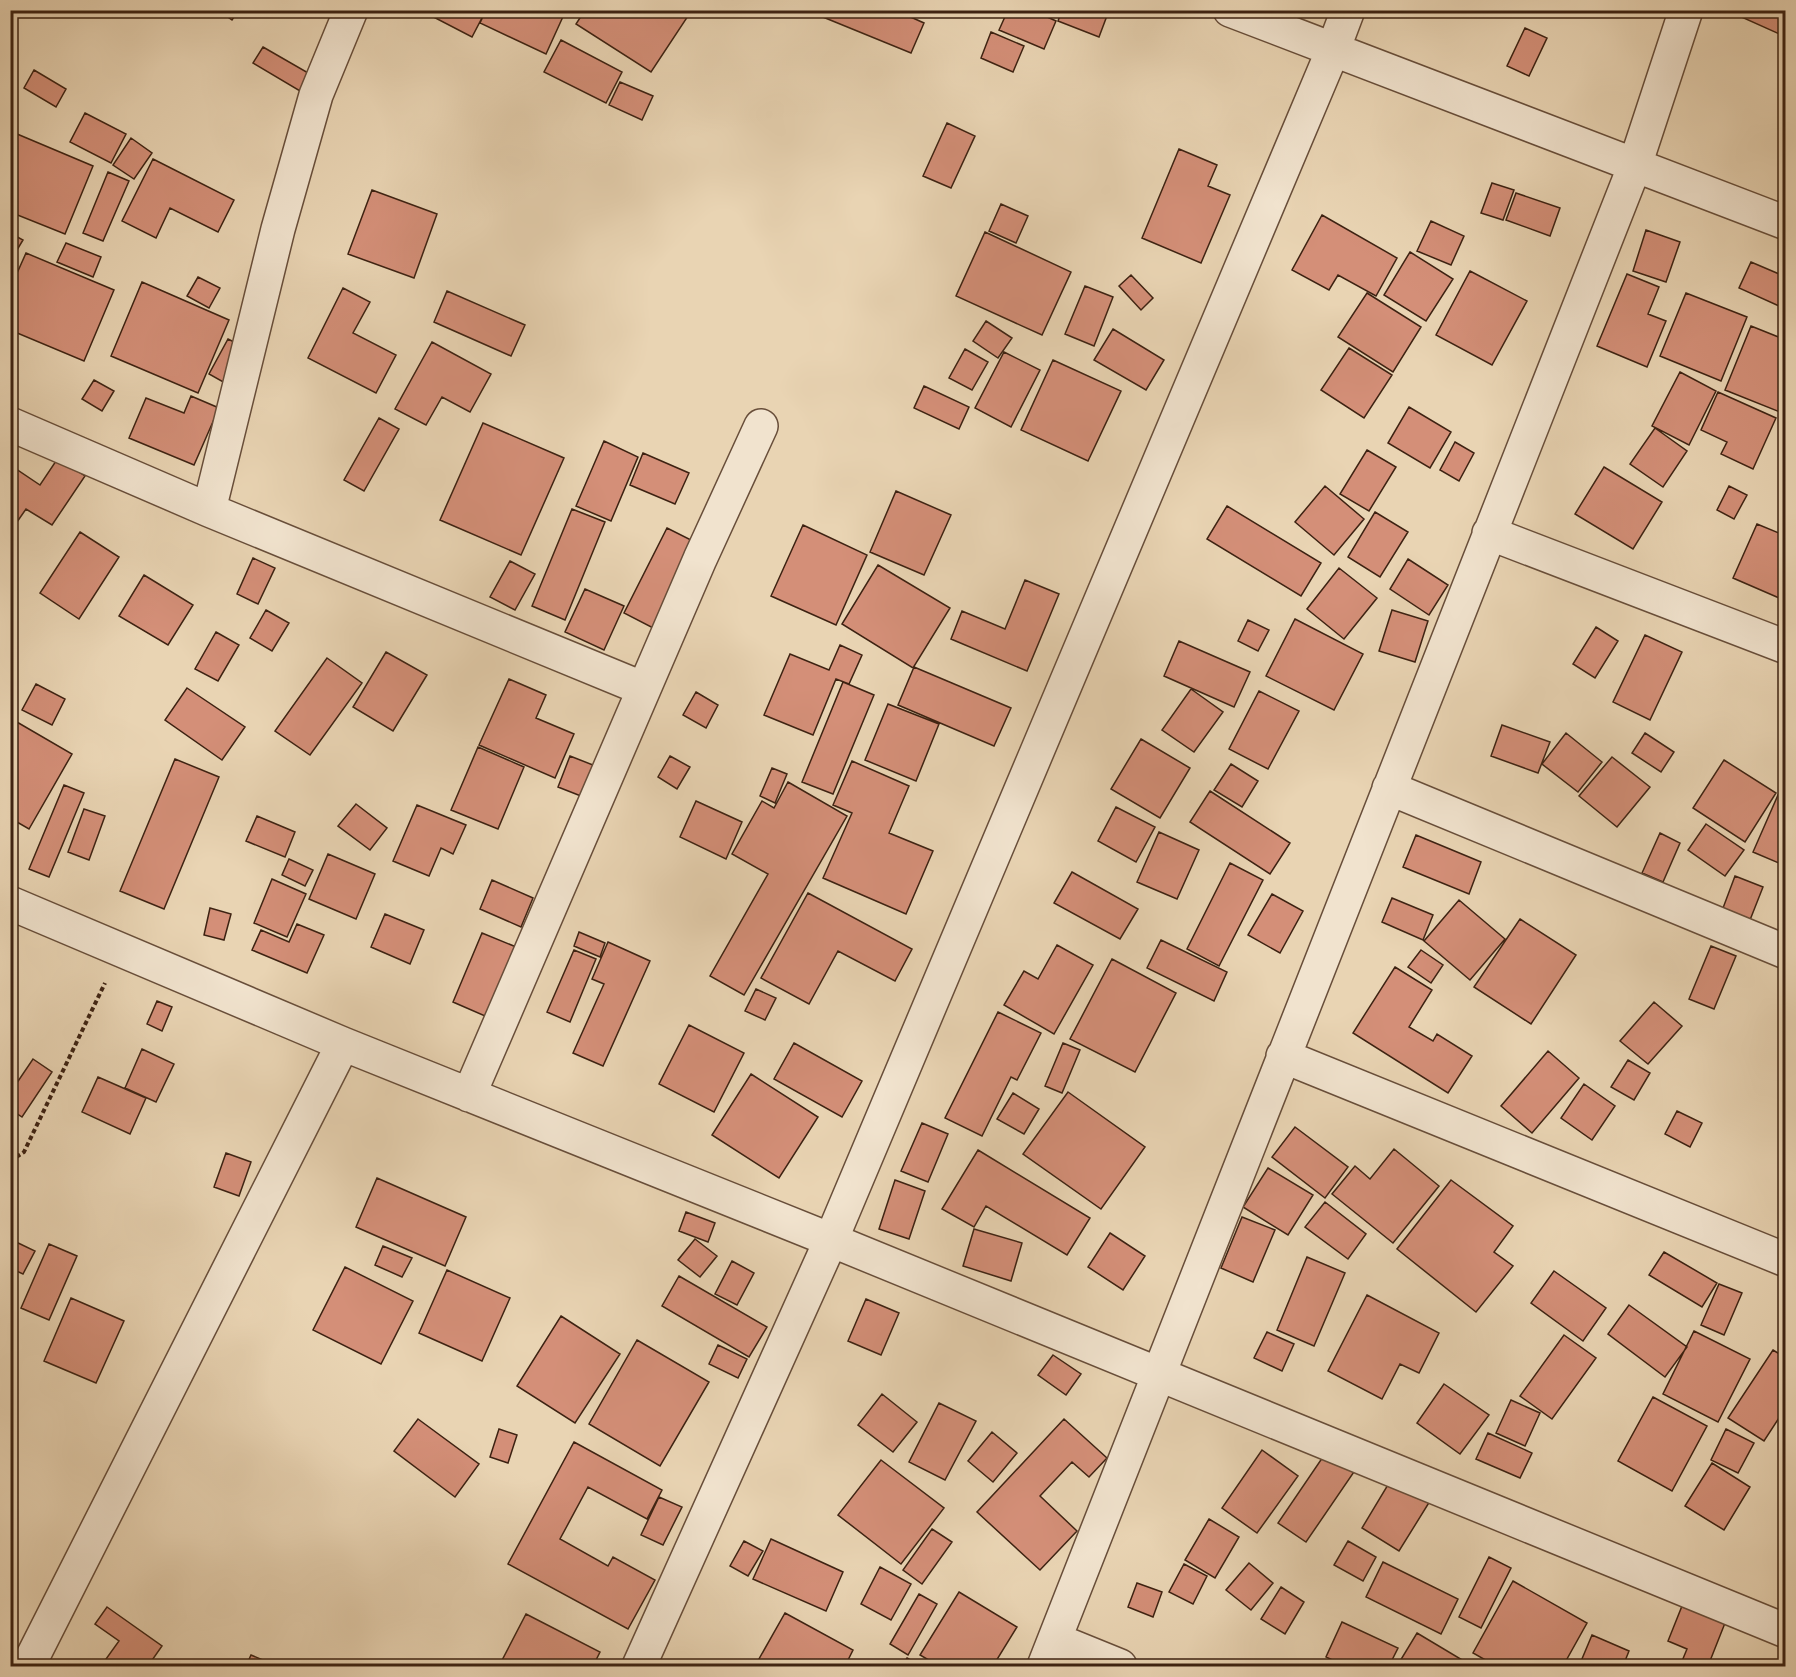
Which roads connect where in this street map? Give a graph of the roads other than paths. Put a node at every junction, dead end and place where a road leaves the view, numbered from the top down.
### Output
1 (351, 10) edge
2 (1230, 10) edge
3 (1348, 10) edge
4 (1686, 10) edge
5 (1333, 50) junction
6 (1635, 165) junction
7 (1785, 224) edge
8 (10, 424) edge
9 (761, 426) dead end
10 (209, 510) junction
11 (1490, 533) junction
12 (1785, 647) edge
13 (644, 689) junction
14 (1389, 788) junction
15 (10, 903) edge
16 (1785, 952) edge
17 (343, 1044) junction
18 (1283, 1056) junction
19 (469, 1095) junction
20 (831, 1240) junction
21 (1785, 1260) edge
22 (1158, 1375) junction
23 (1785, 1631) edge
24 (1050, 1653) edge
25 (28, 1666) edge
26 (639, 1666) edge
27 (1120, 1666) edge

1 - 10 street
2 - 5 street
3 - 5 street
4 - 6 street
5 - 6 street
5 - 20 street
6 - 7 street
6 - 11 street
8 - 10 street
9 - 13 street
10 - 13 street
11 - 12 street
11 - 14 street
13 - 19 street
14 - 16 street
14 - 18 street
15 - 17 street
17 - 19 street
17 - 25 street
18 - 21 street
18 - 22 street
19 - 20 street
20 - 22 street
20 - 26 street
22 - 23 street
22 - 24 street
24 - 27 street

